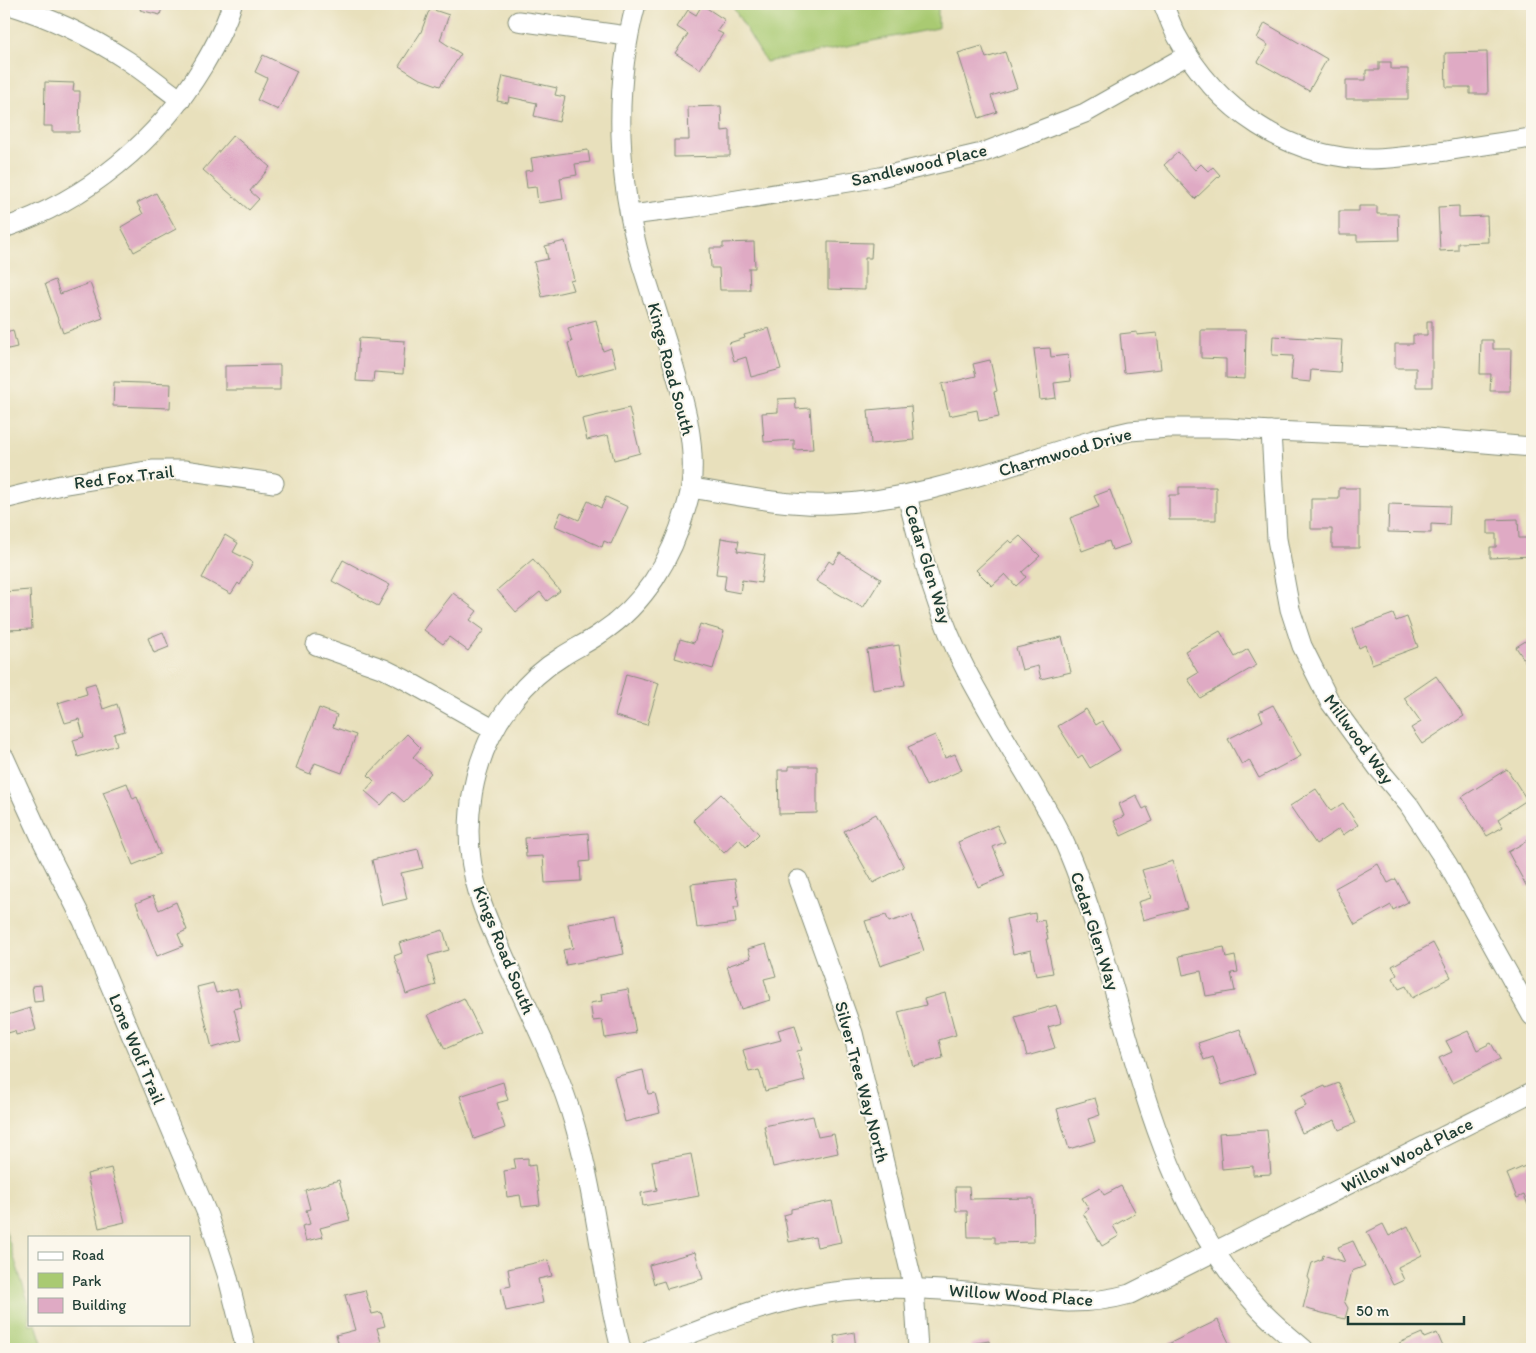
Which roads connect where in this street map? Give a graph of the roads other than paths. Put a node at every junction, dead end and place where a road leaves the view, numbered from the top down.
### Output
1 (6, 4) edge
2 (232, 4) edge
3 (636, 4) edge
4 (1163, 4) edge
5 (518, 21) dead end
6 (627, 36) junction
7 (1188, 55) junction
8 (181, 100) junction
9 (1532, 138) edge
10 (631, 216) junction
11 (4, 228) edge
12 (1271, 431) junction
13 (1532, 447) edge
14 (274, 484) dead end
15 (691, 488) junction
16 (908, 495) junction
17 (4, 498) edge
18 (316, 645) dead end
19 (493, 729) junction
20 (4, 758) edge
21 (798, 880) dead end
22 (1532, 1016) edge
23 (1532, 1092) edge
24 (1215, 1252) junction
25 (914, 1288) junction
26 (246, 1349) edge
27 (620, 1349) edge
28 (651, 1349) edge
29 (918, 1349) edge
30 (1304, 1349) edge

1 - 8 street
2 - 8 street
3 - 6 street, Kings Road South
4 - 7 street
5 - 6 street
6 - 10 street, Kings Road South
7 - 9 street
7 - 10 street, Sandlewood Place
8 - 11 street
10 - 15 street, Kings Road South
12 - 13 street, Charmwood Drive
12 - 16 street, Charmwood Drive
12 - 22 street, Millwood Way
14 - 17 street, Red Fox Trail
15 - 16 street, Charmwood Drive
15 - 19 street, Kings Road South
16 - 24 street, Cedar Glen Way
18 - 19 street
19 - 27 street, Kings Road South
20 - 26 street, Lone Wolf Trail
21 - 25 street, Silver Tree Way North
23 - 24 street, Willow Wood Place
24 - 25 street, Willow Wood Place
24 - 30 street, Cedar Glen Way
25 - 28 street, Willow Wood Place
25 - 29 street, Silver Tree Way North

